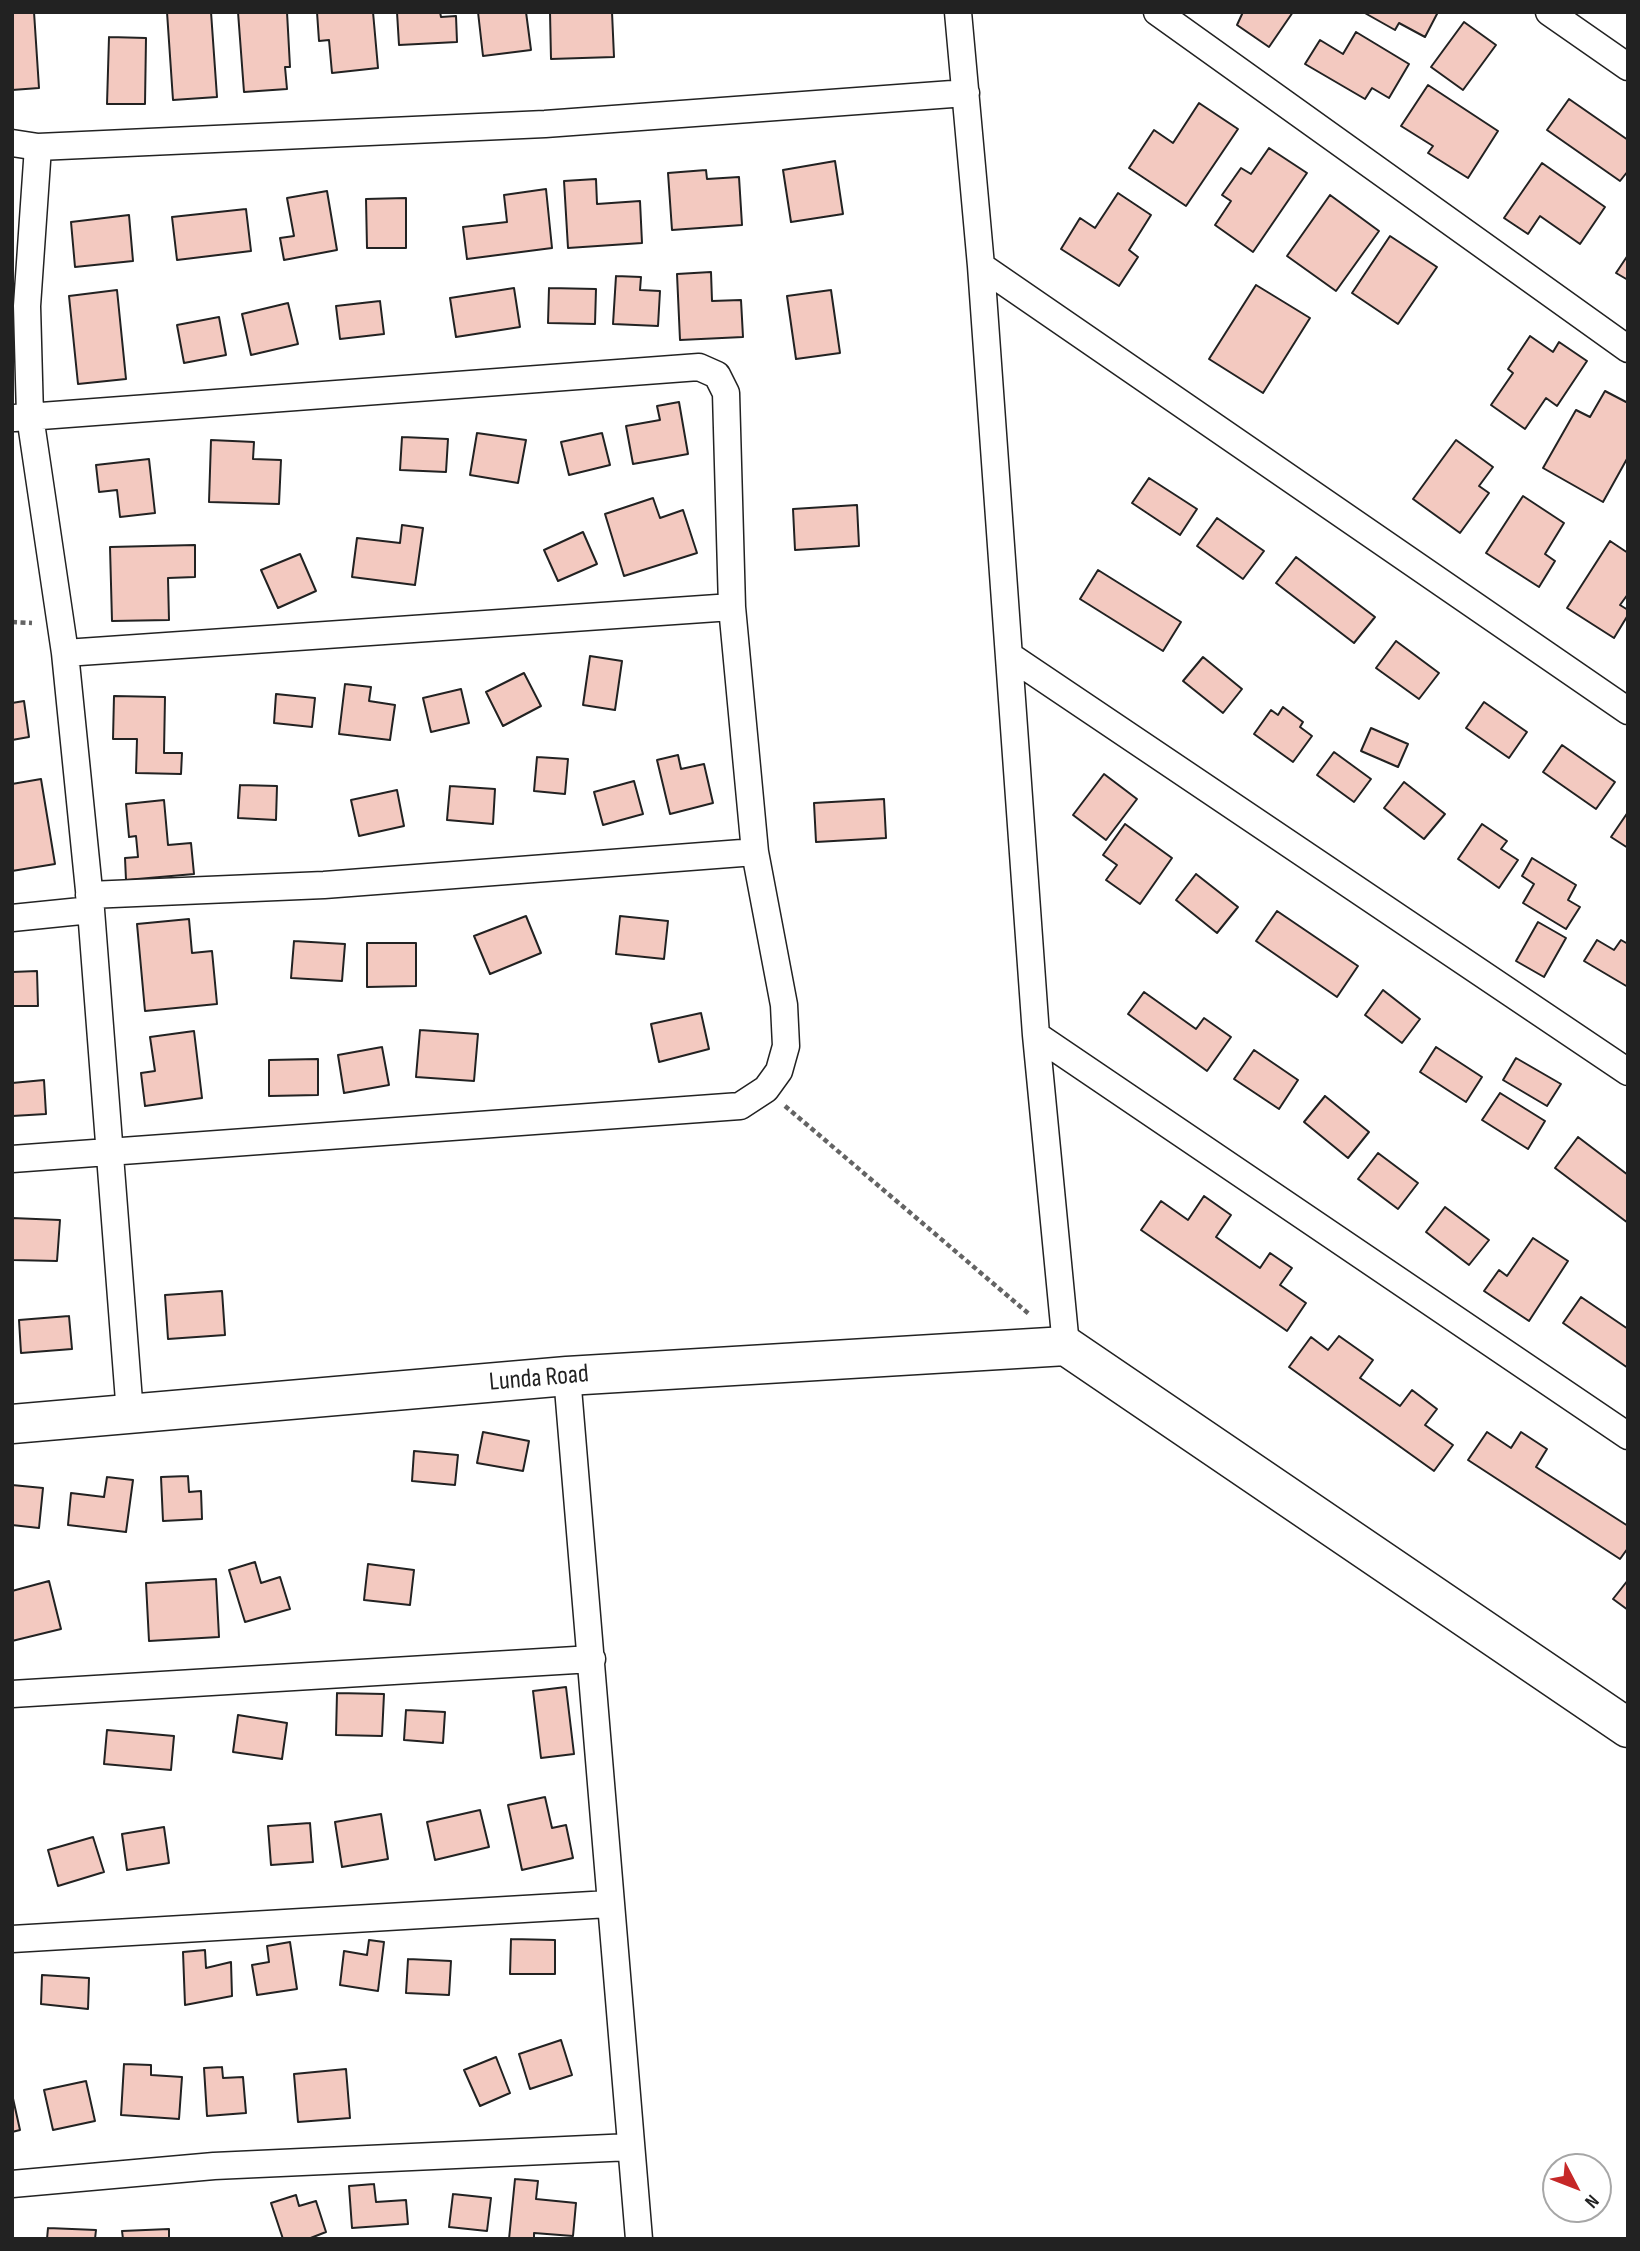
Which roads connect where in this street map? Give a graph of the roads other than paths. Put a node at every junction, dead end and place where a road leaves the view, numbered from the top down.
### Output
1 (958, 12) edge
2 (1157, 12) edge
3 (1549, 12) edge
4 (1628, 67) edge
5 (965, 93) junction
6 (12, 143) edge
7 (38, 147) junction
8 (981, 266) junction
9 (1628, 349) edge
10 (21, 417) edge
11 (732, 607) junction
12 (65, 653) junction
13 (1010, 656) junction
14 (1628, 711) edge
15 (755, 852) junction
16 (90, 903) junction
17 (12, 918) edge
18 (1036, 1035) junction
19 (1628, 1072) edge
20 (110, 1150) junction
21 (12, 1160) edge
22 (1066, 1346) junction
23 (567, 1376) junction
24 (130, 1414) junction
25 (12, 1424) edge
26 (1628, 1436) edge
27 (592, 1659) junction
28 (12, 1694) edge
29 (1628, 1728) edge
30 (609, 1903) junction
31 (12, 1939) edge
32 (631, 2147) junction
33 (12, 2184) edge
34 (639, 2239) edge

1 - 5 street
2 - 9 street
3 - 4 street
5 - 7 street
5 - 8 street
6 - 7 street
7 - 10 street
8 - 13 street
8 - 14 street
10 - 11 street
10 - 12 street
11 - 12 street
11 - 15 street
12 - 16 street
13 - 18 street
13 - 19 street
15 - 16 street
15 - 20 street
16 - 17 street
16 - 20 street
18 - 22 street
18 - 26 street
20 - 21 street
20 - 24 street
22 - 23 street, Lunda Road
22 - 29 street
23 - 24 street, Lunda Road
23 - 27 street
24 - 25 street, Lunda Road
27 - 28 street
27 - 30 street
30 - 31 street
30 - 32 street
32 - 33 street
32 - 34 street

